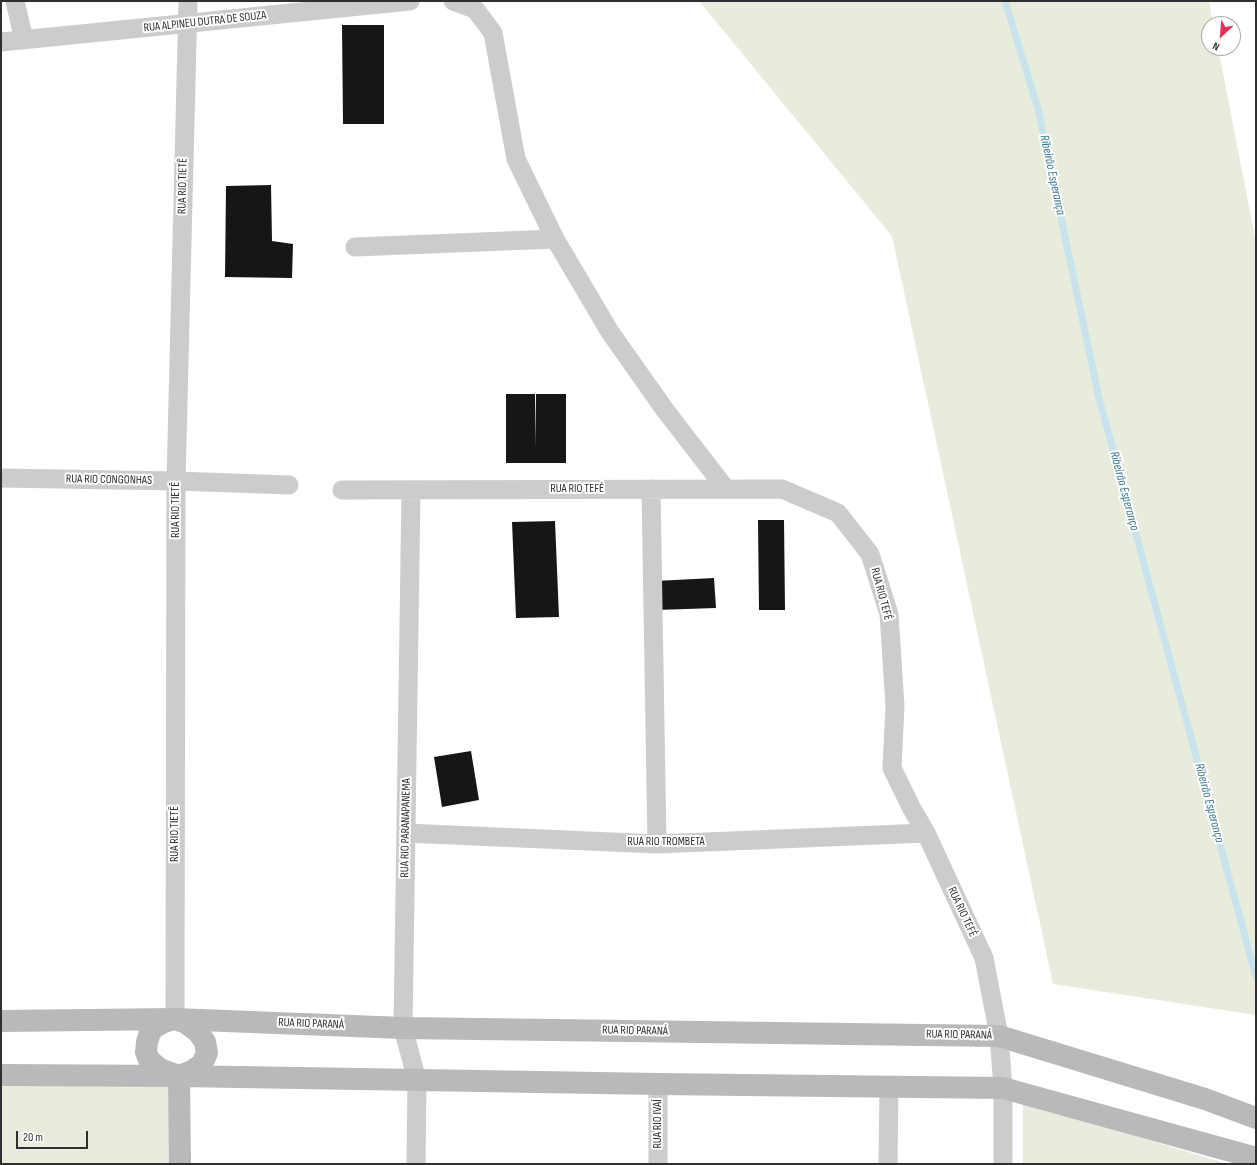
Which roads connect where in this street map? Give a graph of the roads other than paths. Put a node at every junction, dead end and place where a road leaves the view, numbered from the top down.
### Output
1 (15, 1) edge
2 (188, 1) edge
3 (410, 1) edge
4 (453, 1) edge
5 (188, 24) junction
6 (24, 40) junction
7 (1, 42) edge
8 (554, 239) junction
9 (355, 247) dead end
10 (1, 478) edge
11 (176, 481) junction
12 (289, 485) dead end
13 (650, 489) junction
14 (726, 489) junction
15 (342, 490) dead end
16 (411, 490) junction
17 (406, 833) junction
18 (926, 833) junction
19 (657, 844) junction
20 (175, 1019) junction
21 (1, 1021) edge
22 (403, 1028) junction
23 (999, 1036) junction
24 (1, 1075) edge
25 (179, 1076) junction
26 (417, 1080) junction
27 (658, 1084) junction
28 (889, 1086) junction
29 (1003, 1088) junction
30 (1256, 1118) edge
31 (1256, 1158) edge
32 (180, 1164) edge
33 (416, 1164) edge
34 (658, 1164) edge
35 (888, 1164) edge
36 (1003, 1164) edge

1 - 6 street
2 - 5 street, RUA RIO TIETÊ
3 - 5 street, RUA ALPINEU DUTRA DE SOUZA
4 - 8 street
5 - 6 street, RUA ALPINEU DUTRA DE SOUZA
5 - 11 street, RUA RIO TIETÊ
6 - 7 street, RUA ALPINEU DUTRA DE SOUZA
8 - 9 street
8 - 14 street
10 - 11 street, RUA RIO CONGONHAS
11 - 12 street, RUA RIO CONGONHAS
11 - 20 street, RUA RIO TIETÊ
13 - 14 street, RUA RIO TEFÉ
13 - 16 street, RUA RIO TEFÉ
13 - 19 street
14 - 18 street, RUA RIO TEFÉ
15 - 16 street, RUA RIO TEFÉ
16 - 17 street, RUA RIO PARANAPANEMA
17 - 19 street, RUA RIO TROMBETA
17 - 22 street, RUA RIO PARANAPANEMA
18 - 19 street, RUA RIO TROMBETA
18 - 23 street, RUA RIO TEFÉ
20 - 21 street, RUA RIO PARANÁ
20 - 22 street, RUA RIO PARANÁ
20 - 25 street
20 - 25 street
22 - 23 street, RUA RIO PARANÁ
22 - 26 street, RUA RIO PARANAPANEMA
23 - 29 street, RUA RIO TEFÉ
23 - 30 street, RUA RIO PARANÁ
24 - 25 street
25 - 26 street
25 - 32 street
26 - 27 street
26 - 33 street, RUA RIO PARANAPANEMA
27 - 28 street
27 - 34 street, RUA RIO IVAÍ
28 - 29 street
28 - 35 street
29 - 31 street
29 - 36 street, RUA RIO TEFÉ

